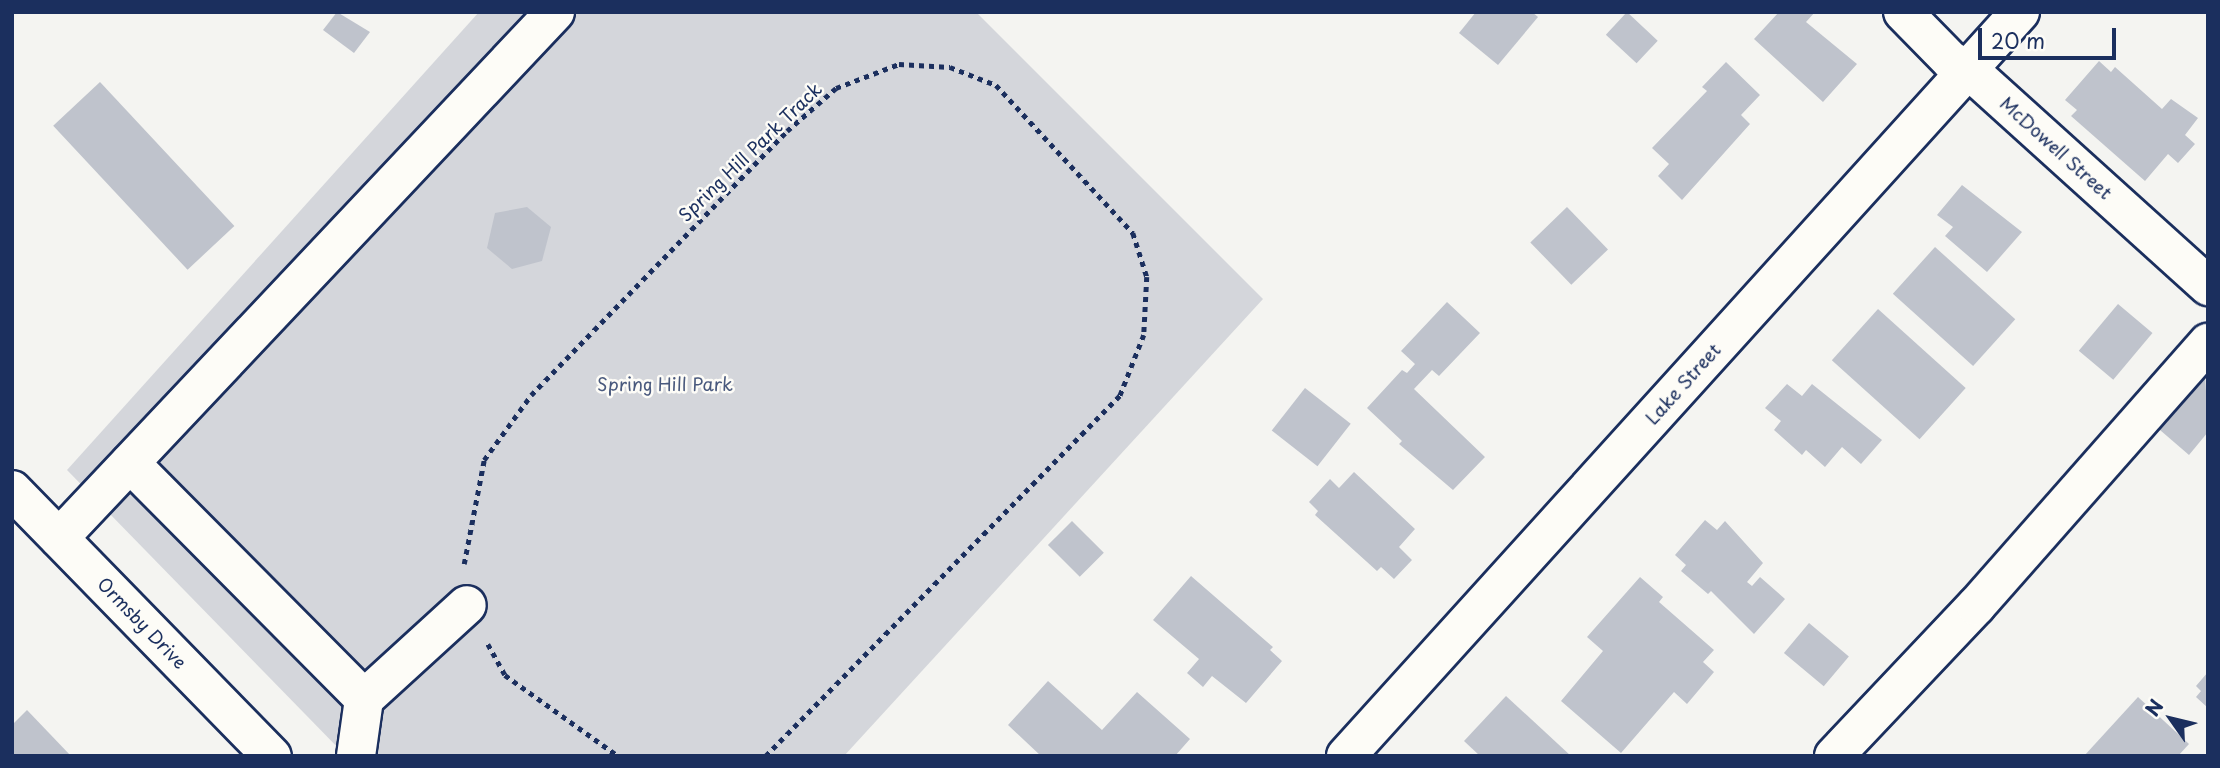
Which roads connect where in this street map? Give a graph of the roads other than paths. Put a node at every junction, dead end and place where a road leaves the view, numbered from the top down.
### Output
1 (555, 12) edge
2 (1903, 12) edge
3 (2021, 12) edge
4 (1968, 69) junction
5 (2208, 286) edge
6 (2208, 343) edge
7 (130, 463) junction
8 (12, 491) edge
9 (59, 538) junction
10 (467, 605) road end
11 (364, 699) junction
12 (272, 756) edge
13 (356, 756) edge
14 (1346, 756) edge
15 (1834, 756) edge

1 - 7 street
2 - 4 street, McDowell Street
3 - 4 street, Lake Street
4 - 5 street, McDowell Street
4 - 14 street, Lake Street
6 - 15 street
7 - 9 street
7 - 11 street
8 - 9 street, Ormsby Drive
9 - 12 street, Ormsby Drive
10 - 11 street
11 - 13 street

